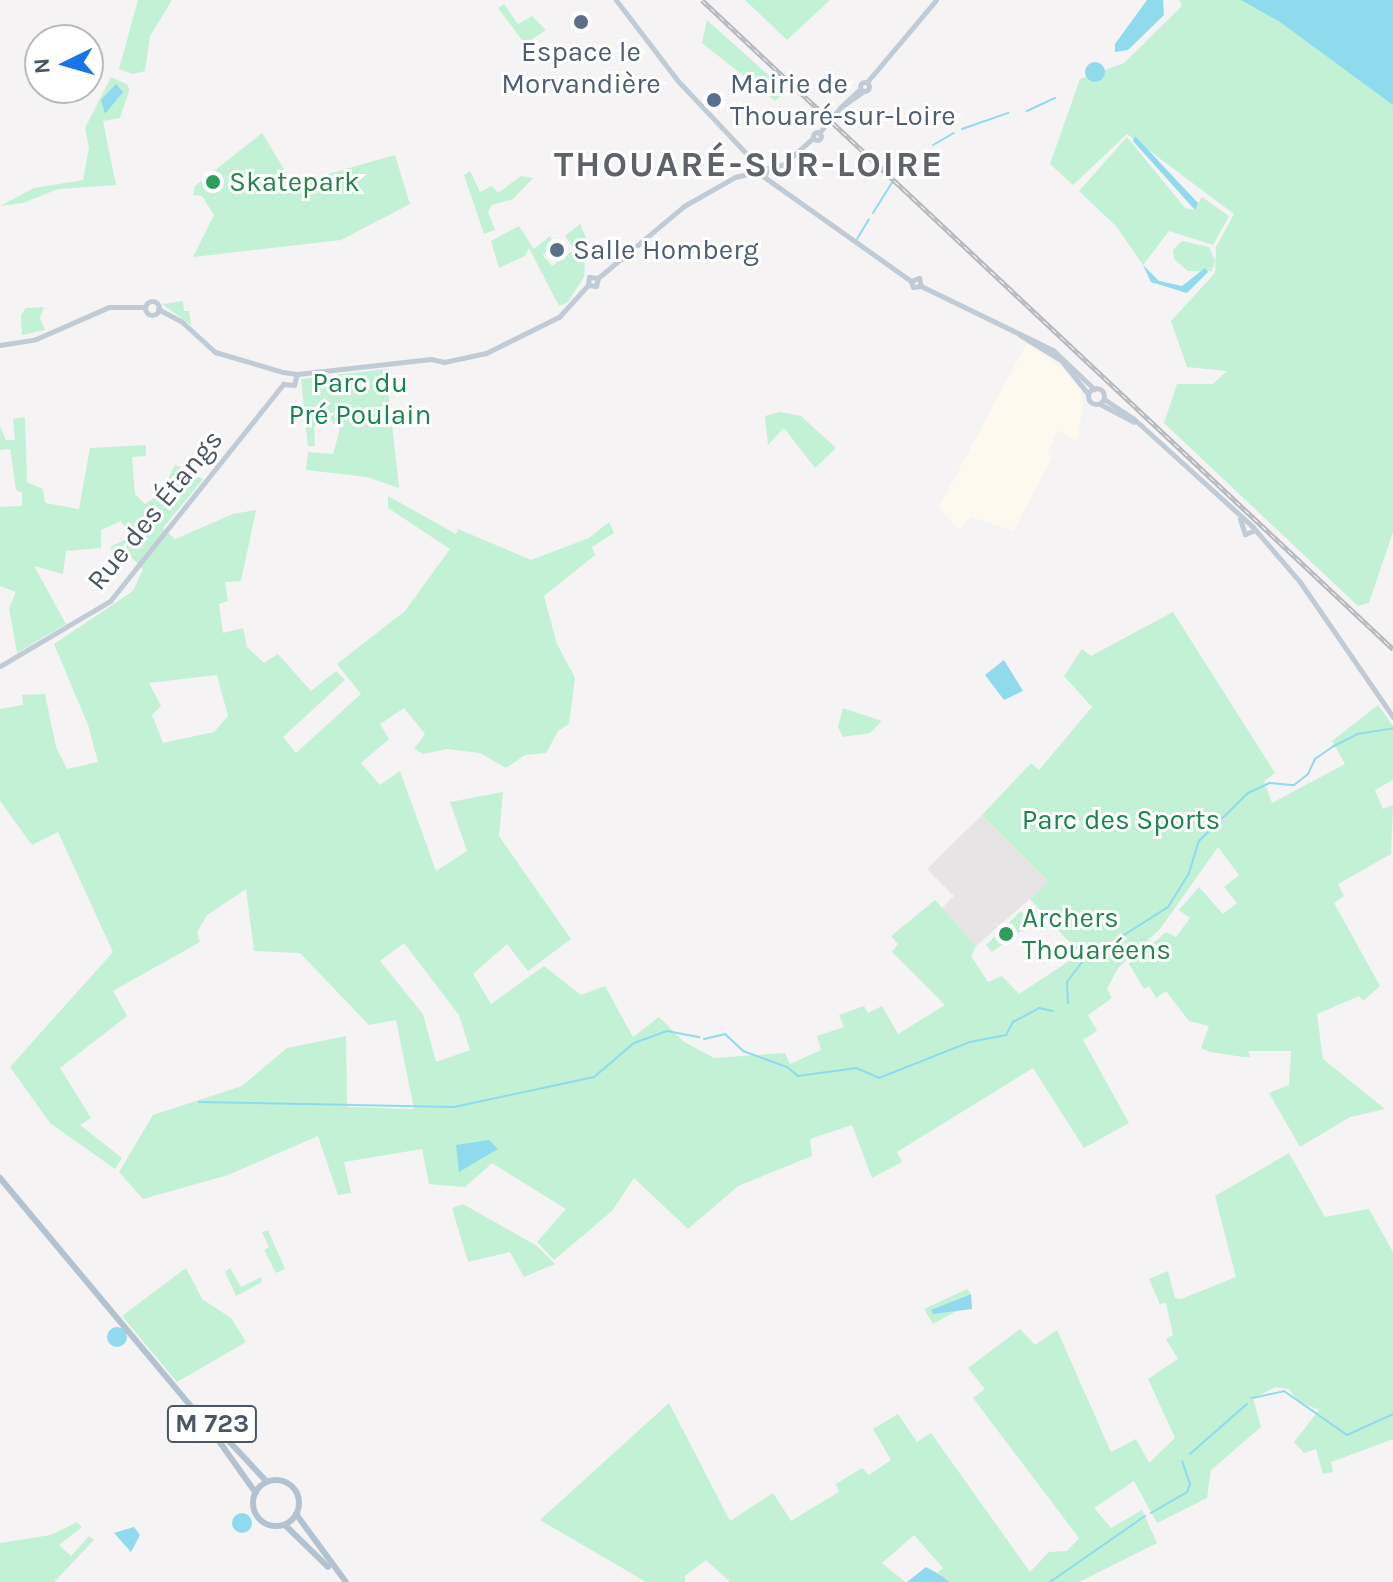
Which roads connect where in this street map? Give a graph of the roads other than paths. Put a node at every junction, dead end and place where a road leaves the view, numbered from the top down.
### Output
1 (616, 0) edge
2 (936, 0) edge
3 (758, 169) junction
4 (766, 172) junction
5 (145, 307) junction
6 (158, 309) junction
7 (1017, 333) junction
8 (0, 345) edge
9 (283, 372) junction
10 (297, 374) junction
11 (283, 384) junction
12 (1094, 389) junction
13 (1088, 394) junction
14 (1101, 402) junction
15 (0, 666) edge
16 (1393, 717) edge
17 (0, 1178) edge
18 (157, 1365) junction
19 (267, 1482) junction
20 (256, 1493) junction
21 (296, 1514) junction
22 (285, 1525) junction
23 (344, 1582) edge

1 - 3 street
2 - 4 street
3 - 4 street
3 - 10 street
4 - 7 street
5 - 6 street
5 - 6 street
5 - 8 street
6 - 9 street
7 - 12 street
7 - 13 street
9 - 10 street
9 - 11 street
10 - 11 street, Rue des Étangs
11 - 15 street, Rue des Étangs
12 - 13 street
12 - 14 street
13 - 14 street
14 - 16 street
17 - 18 main road, M 723
18 - 19 main road, M 723
18 - 20 main road, M 723
19 - 20 main road
19 - 21 main road
20 - 22 main road
21 - 22 main road
21 - 23 main road
22 - 23 main road

